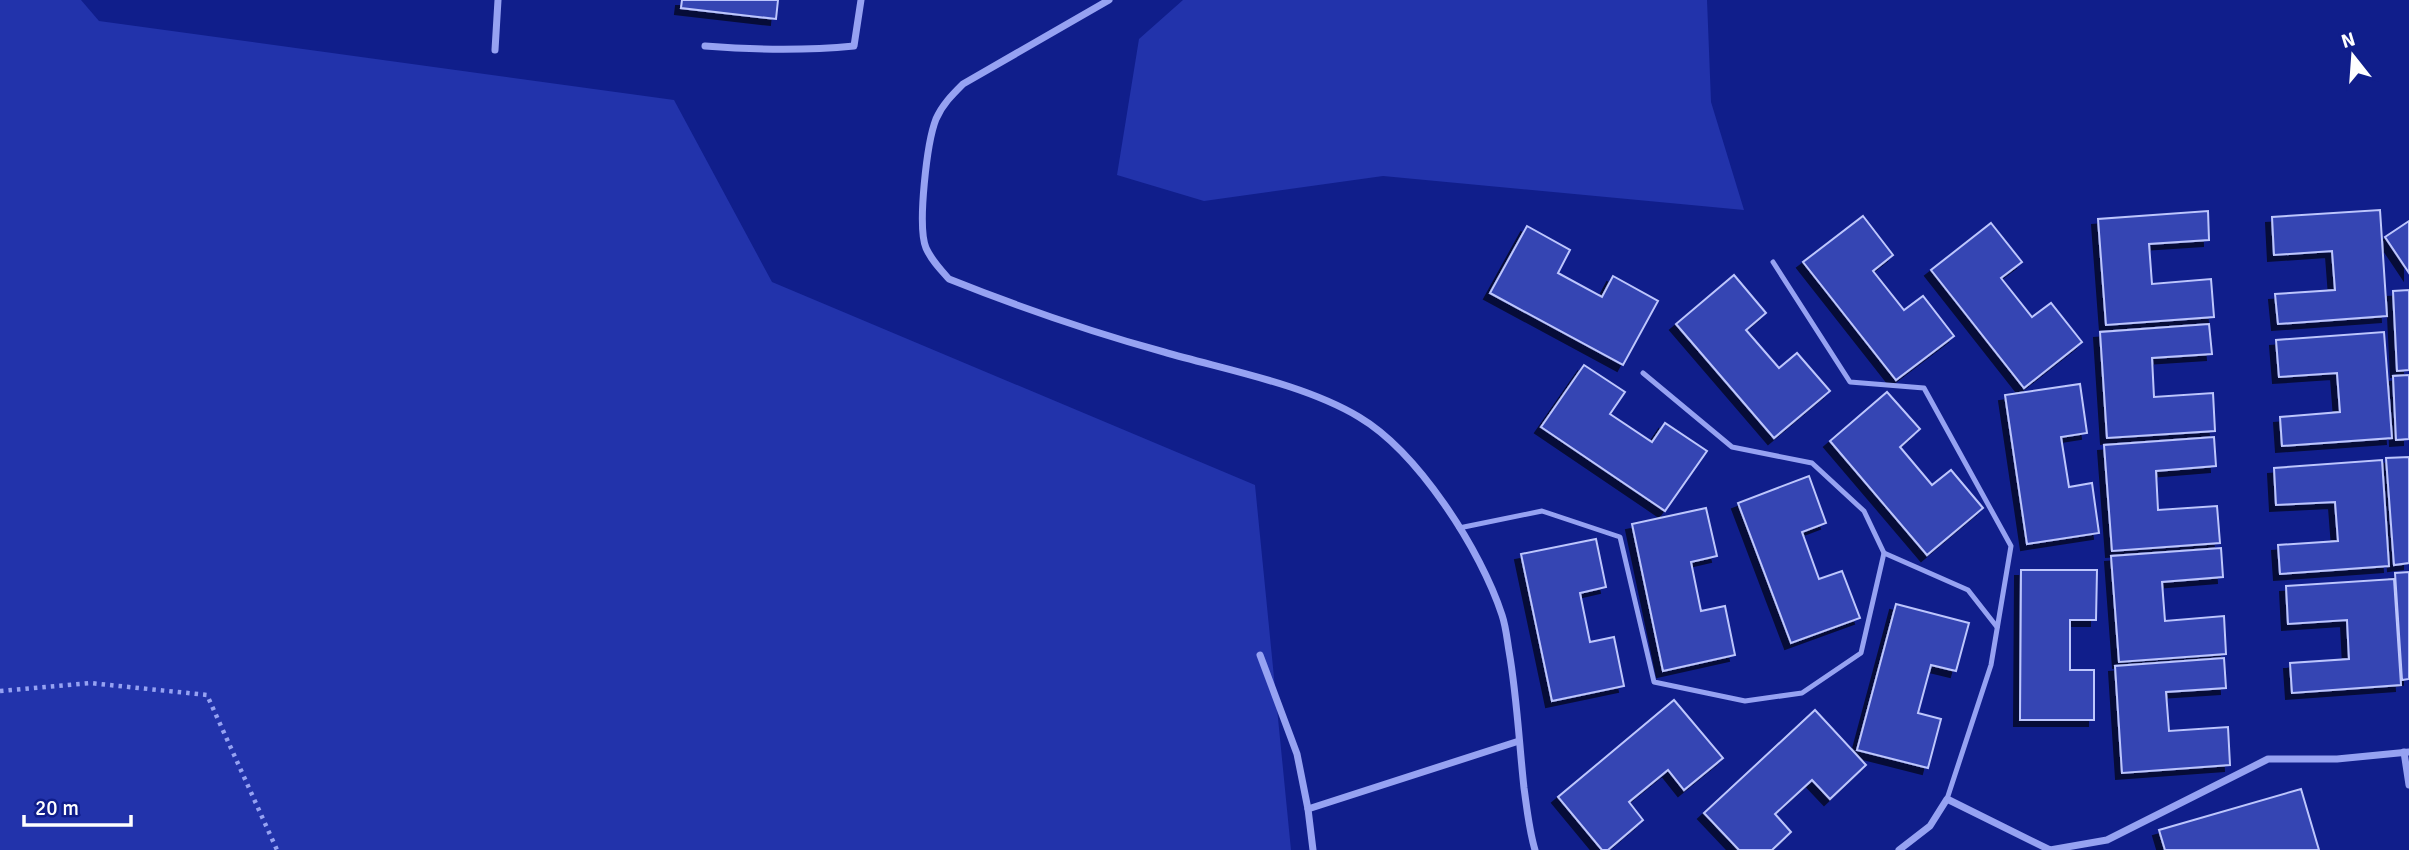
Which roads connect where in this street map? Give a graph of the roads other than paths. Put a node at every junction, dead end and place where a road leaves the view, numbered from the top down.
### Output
1 (498, 0) edge
2 (861, 0) edge
3 (1109, 0) edge
4 (705, 46) dead end
5 (495, 50) dead end
6 (1773, 262) dead end
7 (1643, 373) dead end
8 (1459, 528) junction
9 (1884, 553) junction
10 (1997, 627) junction
11 (1260, 655) dead end
12 (1519, 741) junction
13 (2407, 752) edge
14 (2409, 785) edge
15 (1947, 799) junction
16 (1308, 809) junction
17 (1313, 850) edge
18 (1535, 850) edge
19 (1899, 850) edge

1 - 5 street
2 - 4 street
3 - 8 street
6 - 10 lane
7 - 9 lane
8 - 9 lane
8 - 12 street
9 - 10 lane
10 - 15 lane
11 - 16 street
12 - 16 street
12 - 18 street
13 - 14 street
13 - 15 street
15 - 19 street
16 - 17 street

